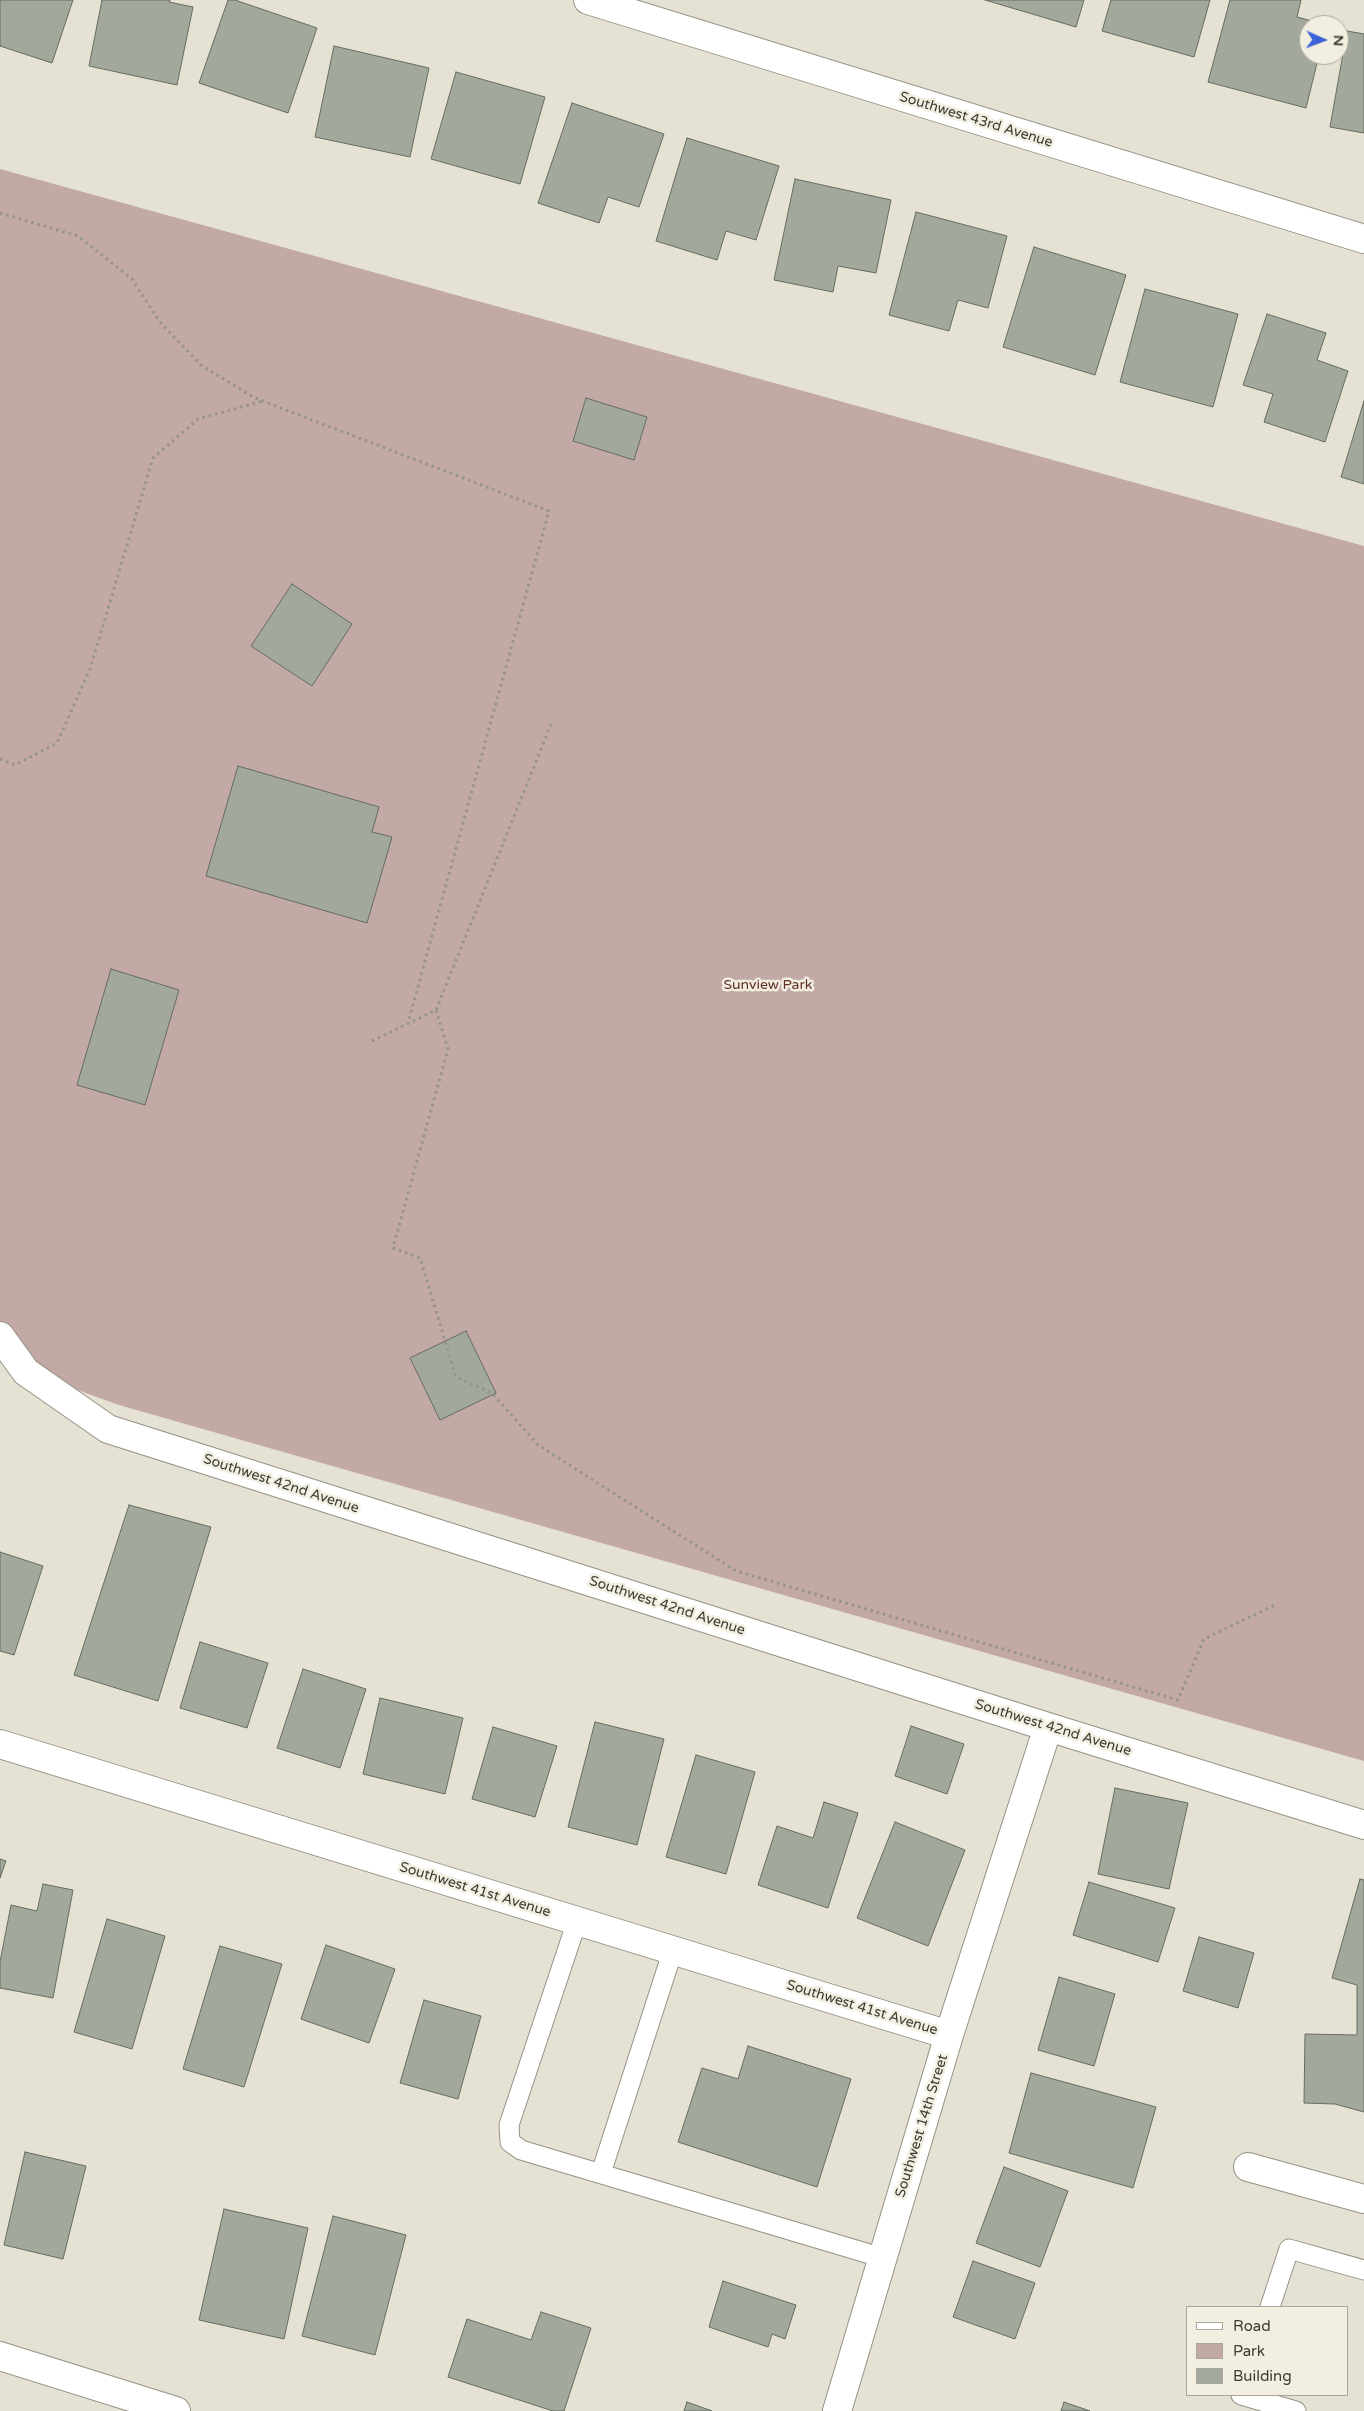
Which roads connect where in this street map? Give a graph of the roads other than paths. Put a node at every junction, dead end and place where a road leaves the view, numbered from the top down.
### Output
1 (588, 0) edge
2 (1364, 239) edge
3 (0, 1336) edge
4 (1048, 1727) junction
5 (0, 1744) edge
6 (1364, 1825) edge
7 (577, 1921) junction
8 (673, 1950) junction
9 (949, 2035) junction
10 (1248, 2167) dead end
11 (601, 2173) junction
12 (1364, 2199) edge
13 (883, 2258) junction
14 (1364, 2270) edge
15 (1270, 2306) edge
16 (0, 2356) edge
17 (1241, 2396) edge
18 (1244, 2396) edge
19 (176, 2411) edge
20 (837, 2411) edge
21 (1236, 2411) edge
22 (1296, 2411) edge

1 - 2 street, Southwest 43rd Avenue
3 - 4 street, Southwest 42nd Avenue
4 - 6 street, Southwest 42nd Avenue
4 - 9 street, Southwest 14th Street
5 - 7 street, Southwest 41st Avenue
7 - 8 street, Southwest 41st Avenue
7 - 11 lane
8 - 9 street, Southwest 41st Avenue
8 - 11 lane
9 - 13 street, Southwest 14th Street
10 - 12 street
11 - 13 lane
13 - 20 street, Southwest 14th Street
14 - 15 lane
16 - 19 street
17 - 21 lane
18 - 22 lane

